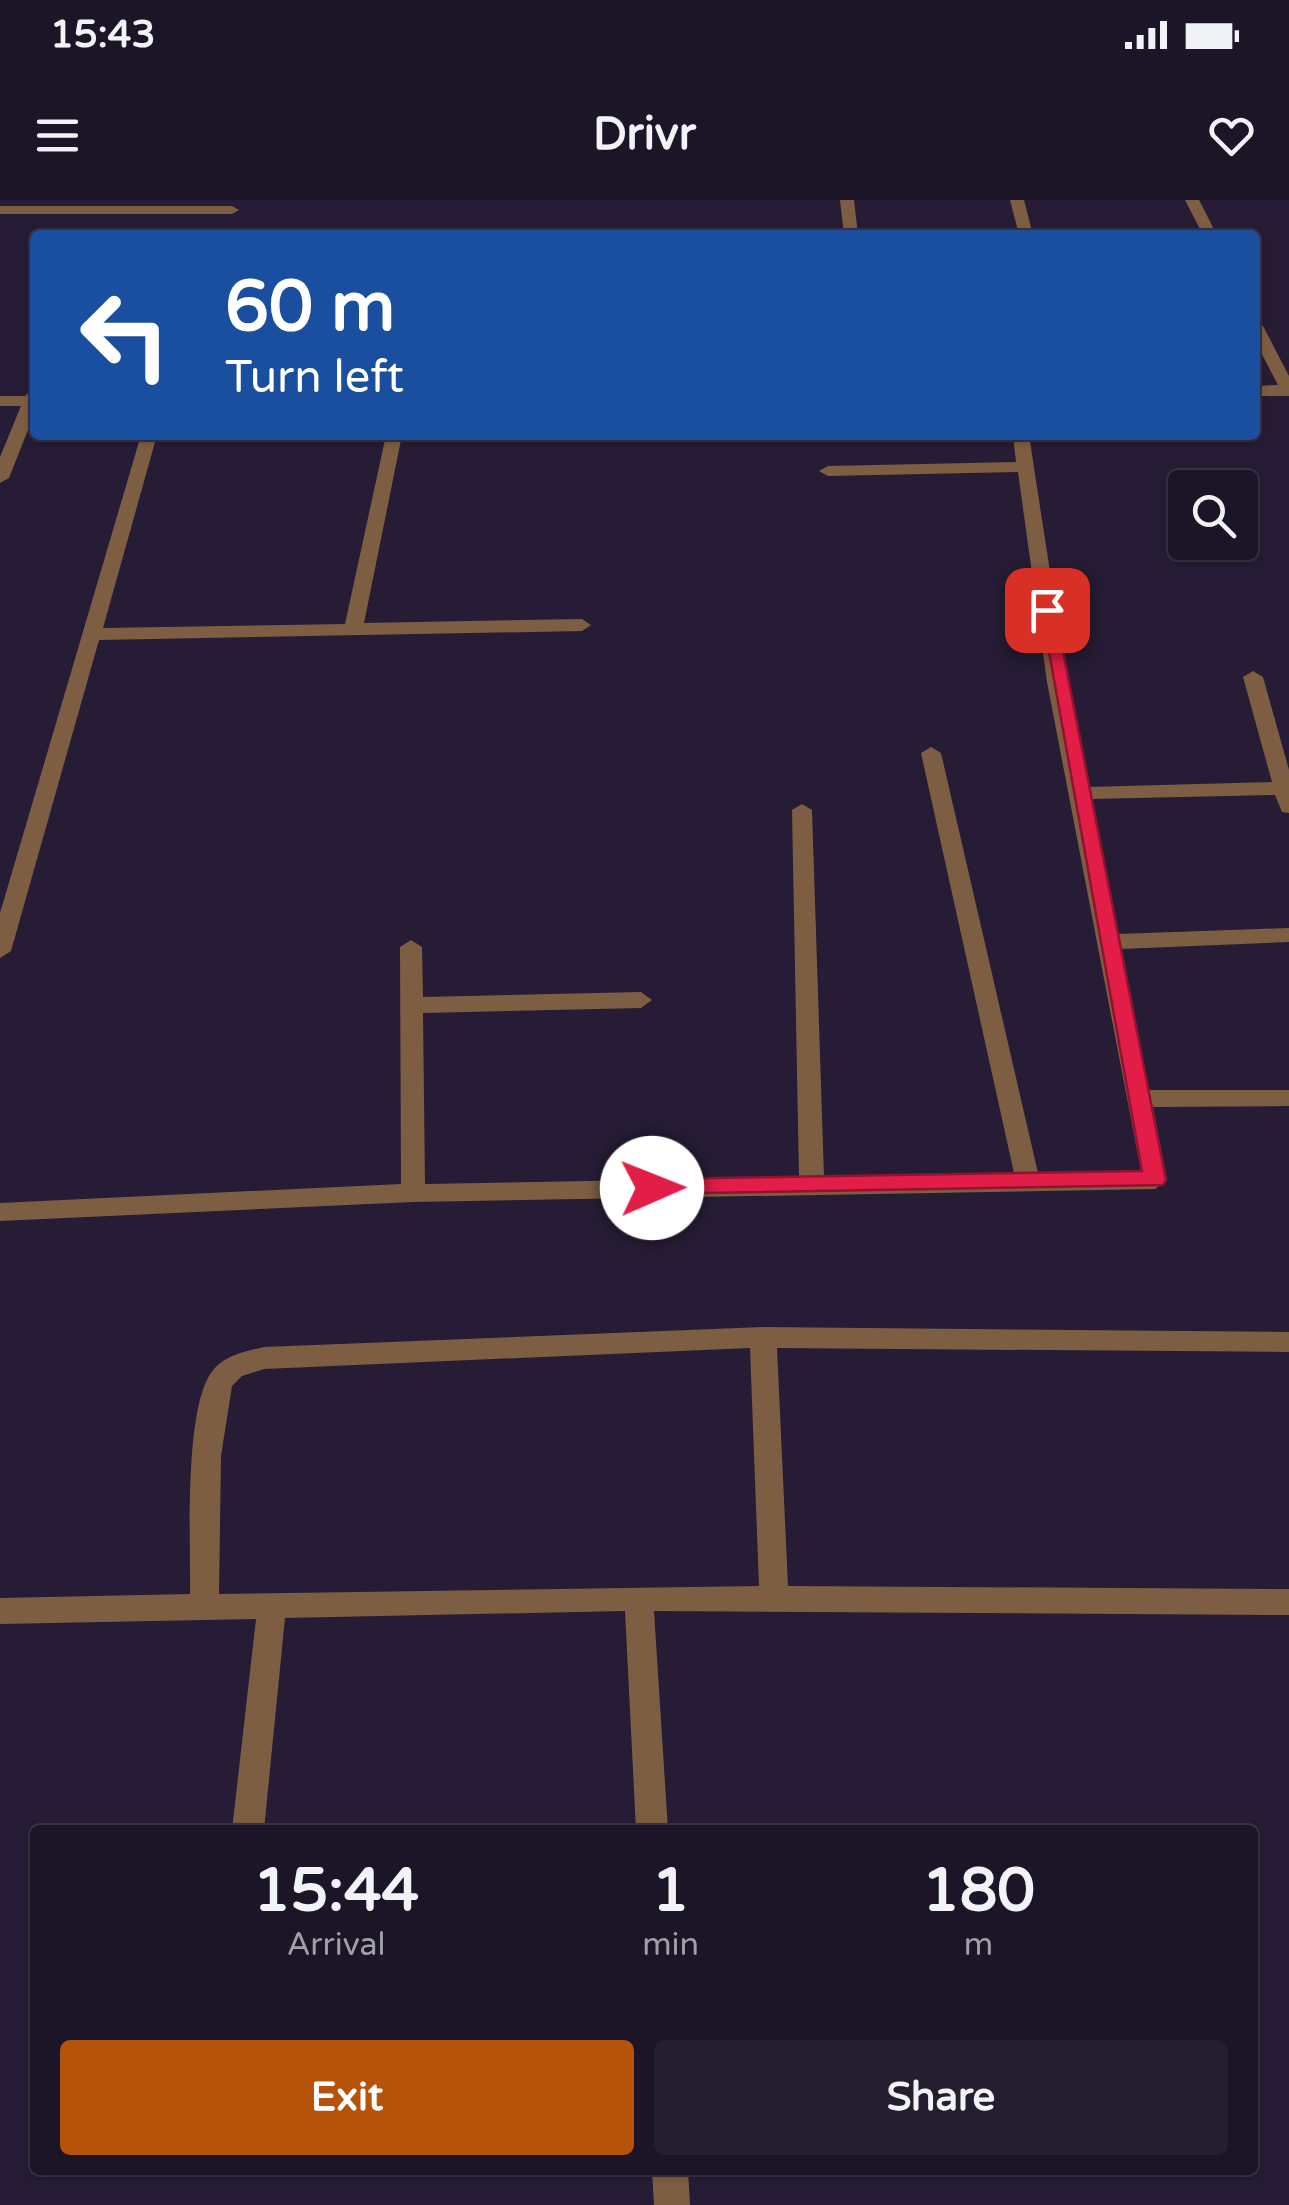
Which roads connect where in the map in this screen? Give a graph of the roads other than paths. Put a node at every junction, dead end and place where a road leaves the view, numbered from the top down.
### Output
1 (847, 200) edge
2 (1017, 200) edge
3 (1192, 200) edge
4 (0, 210) edge
5 (232, 211) edge
6 (851, 230) edge
7 (1025, 230) edge
8 (1207, 230) edge
9 (1260, 335) edge
10 (1286, 383) edge
11 (1260, 389) edge
12 (30, 398) edge
13 (0, 401) edge
14 (30, 407) edge
15 (148, 440) edge
16 (393, 440) edge
17 (1022, 440) edge
18 (1026, 467) junction
19 (828, 471) dead end
20 (0, 478) edge
21 (582, 625) dead end
22 (353, 629) junction
23 (92, 634) junction
24 (1253, 677) dead end
25 (931, 753) dead end
26 (1079, 793) junction
27 (1287, 794) edge
28 (802, 810) dead end
29 (1289, 935) edge
30 (1108, 942) junction
31 (411, 947) dead end
32 (0, 952) edge
33 (641, 1000) dead end
34 (412, 1005) junction
35 (1289, 1098) edge
36 (1139, 1099) junction
37 (1028, 1182) junction
38 (812, 1184) junction
39 (413, 1193) junction
40 (0, 1212) edge
41 (763, 1338) junction
42 (1289, 1342) edge
43 (639, 1598) junction
44 (774, 1599) junction
45 (1289, 1602) edge
46 (272, 1605) junction
47 (204, 1606) junction
48 (0, 1611) edge
49 (249, 1825) edge
50 (652, 1825) edge
51 (670, 2175) edge
52 (672, 2205) edge

1 - 6 street
2 - 7 street
3 - 8 street
4 - 5 street
9 - 10 street
10 - 11 street
12 - 13 street
14 - 20 street
15 - 23 street
16 - 22 street
17 - 18 street
18 - 19 street
18 - 26 street
21 - 22 street
22 - 23 street
23 - 32 street
24 - 27 street
25 - 37 street
26 - 27 street
26 - 30 street
28 - 38 street
29 - 30 street
30 - 36 street
31 - 34 street
33 - 34 street
34 - 39 street
35 - 36 street
36 - 37 street
37 - 38 street
38 - 39 street
39 - 40 street
41 - 42 street
41 - 44 street
41 - 47 street
43 - 44 street
43 - 46 street
43 - 50 street
44 - 45 street
46 - 47 street
46 - 49 street
47 - 48 street
51 - 52 street

